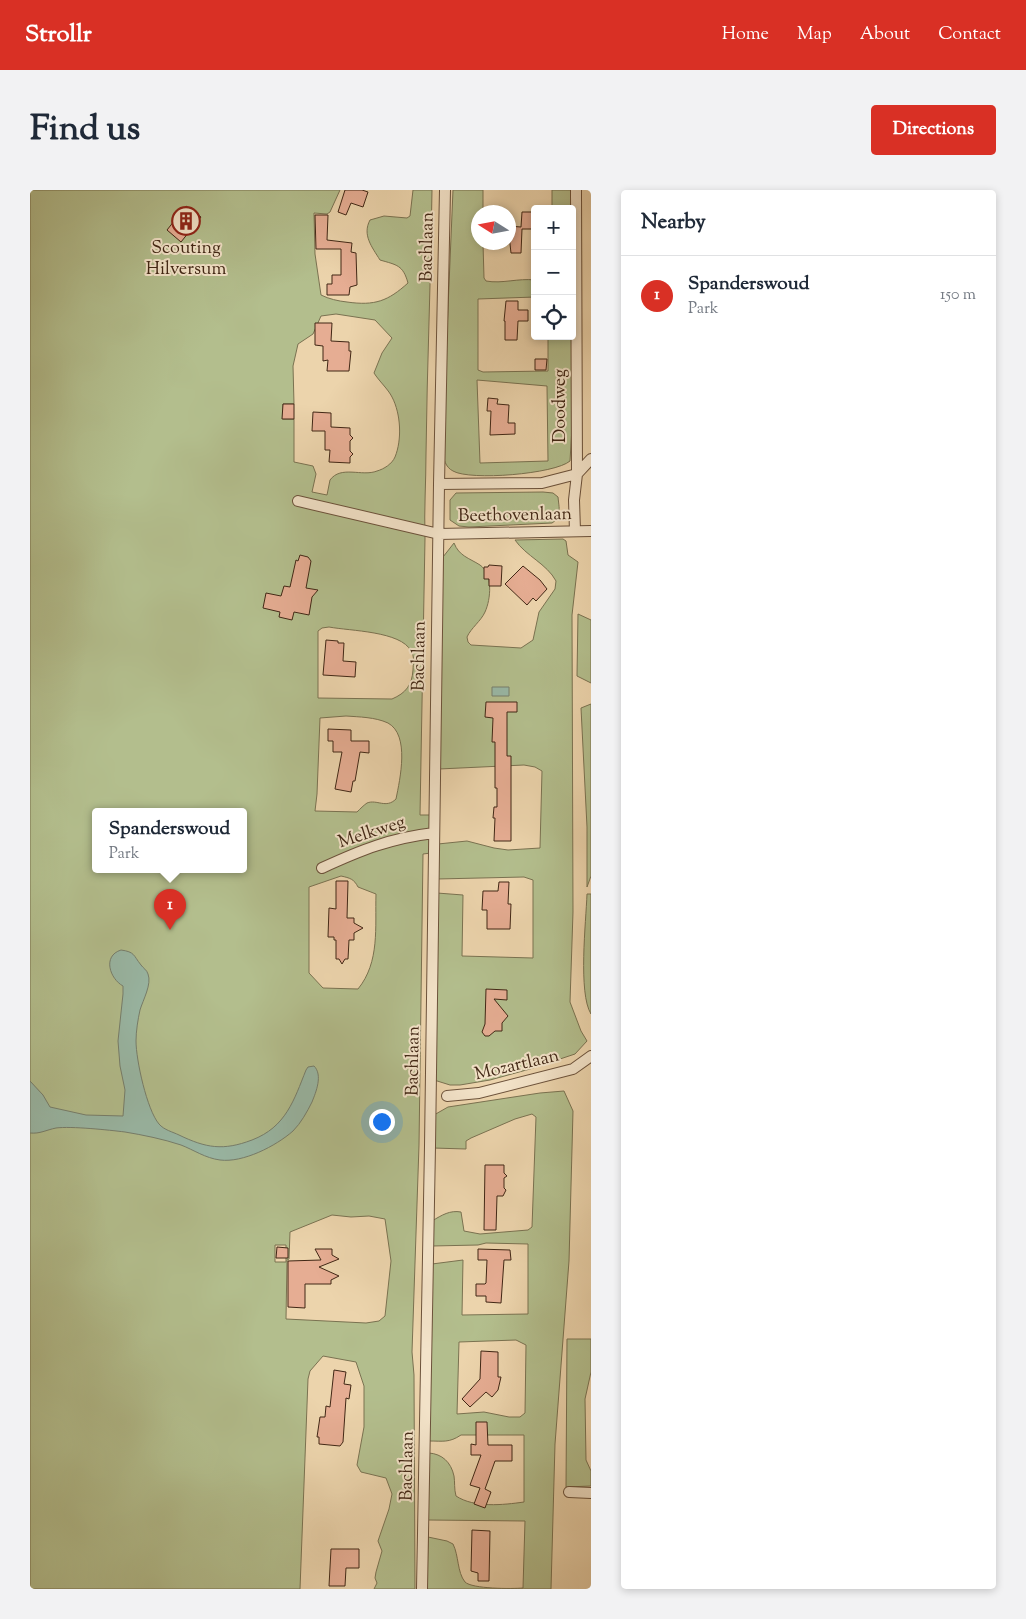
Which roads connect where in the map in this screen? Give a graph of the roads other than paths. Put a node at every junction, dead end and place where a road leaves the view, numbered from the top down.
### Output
1 (445, 190) edge
2 (576, 190) edge
3 (591, 459) edge
4 (577, 474) junction
5 (439, 484) junction
6 (298, 501) dead end
7 (575, 531) junction
8 (591, 531) edge
9 (439, 534) junction
10 (434, 834) junction
11 (322, 868) dead end
12 (591, 1056) edge
13 (447, 1096) dead end
14 (570, 1492) dead end
15 (591, 1492) edge
16 (422, 1589) edge

1 - 5 street, Bachlaan
2 - 4 street, Doodweg
3 - 4 street
4 - 5 street, Beethovenlaan
4 - 7 street, Doodweg
5 - 9 street, Beethovenlaan
6 - 9 street, Beethovenlaan
7 - 8 street, Beethovenlaan
7 - 9 street, Beethovenlaan
9 - 10 street, Bachlaan
10 - 11 street, Melkweg
10 - 16 street, Bachlaan
12 - 13 street, Mozartlaan
14 - 15 street

